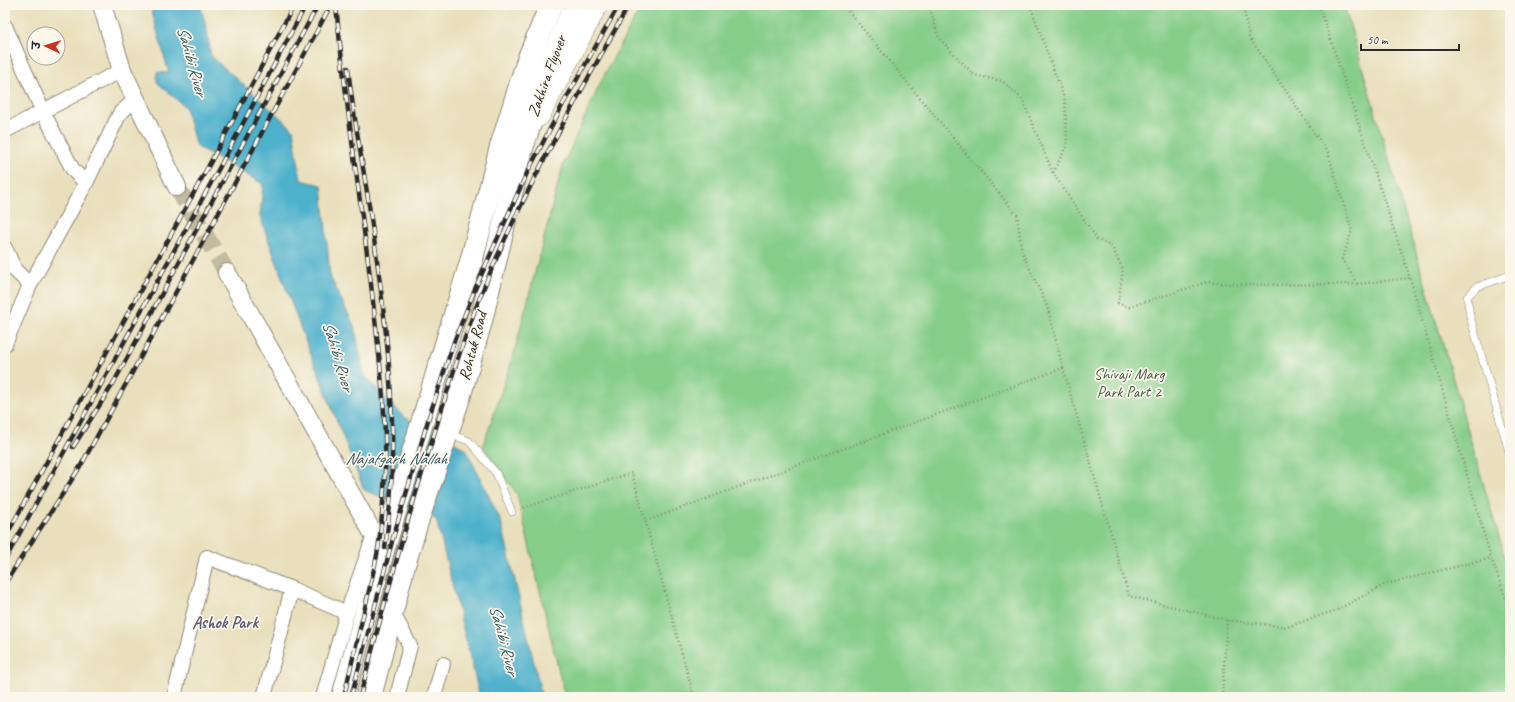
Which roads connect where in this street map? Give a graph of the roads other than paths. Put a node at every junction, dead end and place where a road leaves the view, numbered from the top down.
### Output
1 (102, 5) edge
2 (551, 5) edge
3 (575, 5) edge
4 (597, 5) edge
5 (5, 26) edge
6 (122, 70) junction
7 (135, 100) junction
8 (43, 112) junction
9 (5, 131) edge
10 (522, 148) junction
11 (86, 183) junction
12 (177, 187) tunnel mouth
13 (5, 248) edge
14 (227, 273) tunnel mouth
15 (1510, 275) edge
16 (30, 285) junction
17 (5, 344) edge
18 (447, 433) junction
19 (1510, 455) edge
20 (512, 512) road end
21 (378, 543) junction
22 (292, 589) junction
23 (392, 611) junction
24 (347, 613) junction
25 (443, 664) dead end
26 (174, 697) edge
27 (264, 697) edge
28 (323, 697) edge
29 (343, 697) edge
30 (370, 697) edge
31 (397, 697) edge
32 (434, 697) edge

1 - 6 street
2 - 21 main road, Rohtak Road
3 - 10 main road, Zakhira Flyover
4 - 10 main road, Rohtak Road
5 - 8 street
6 - 7 street
6 - 8 street
7 - 11 street
7 - 12 street
8 - 9 street
8 - 11 street
10 - 18 main road, Rohtak Road
11 - 16 street
13 - 16 street
14 - 21 street
15 - 19 lane
16 - 17 street
18 - 20 lane
18 - 23 main road, Rohtak Road
21 - 24 street
21 - 29 main road, Rohtak Road
22 - 24 street
22 - 26 street
22 - 27 street
23 - 30 main road, Rohtak Road
23 - 31 street
24 - 28 street
25 - 32 street

